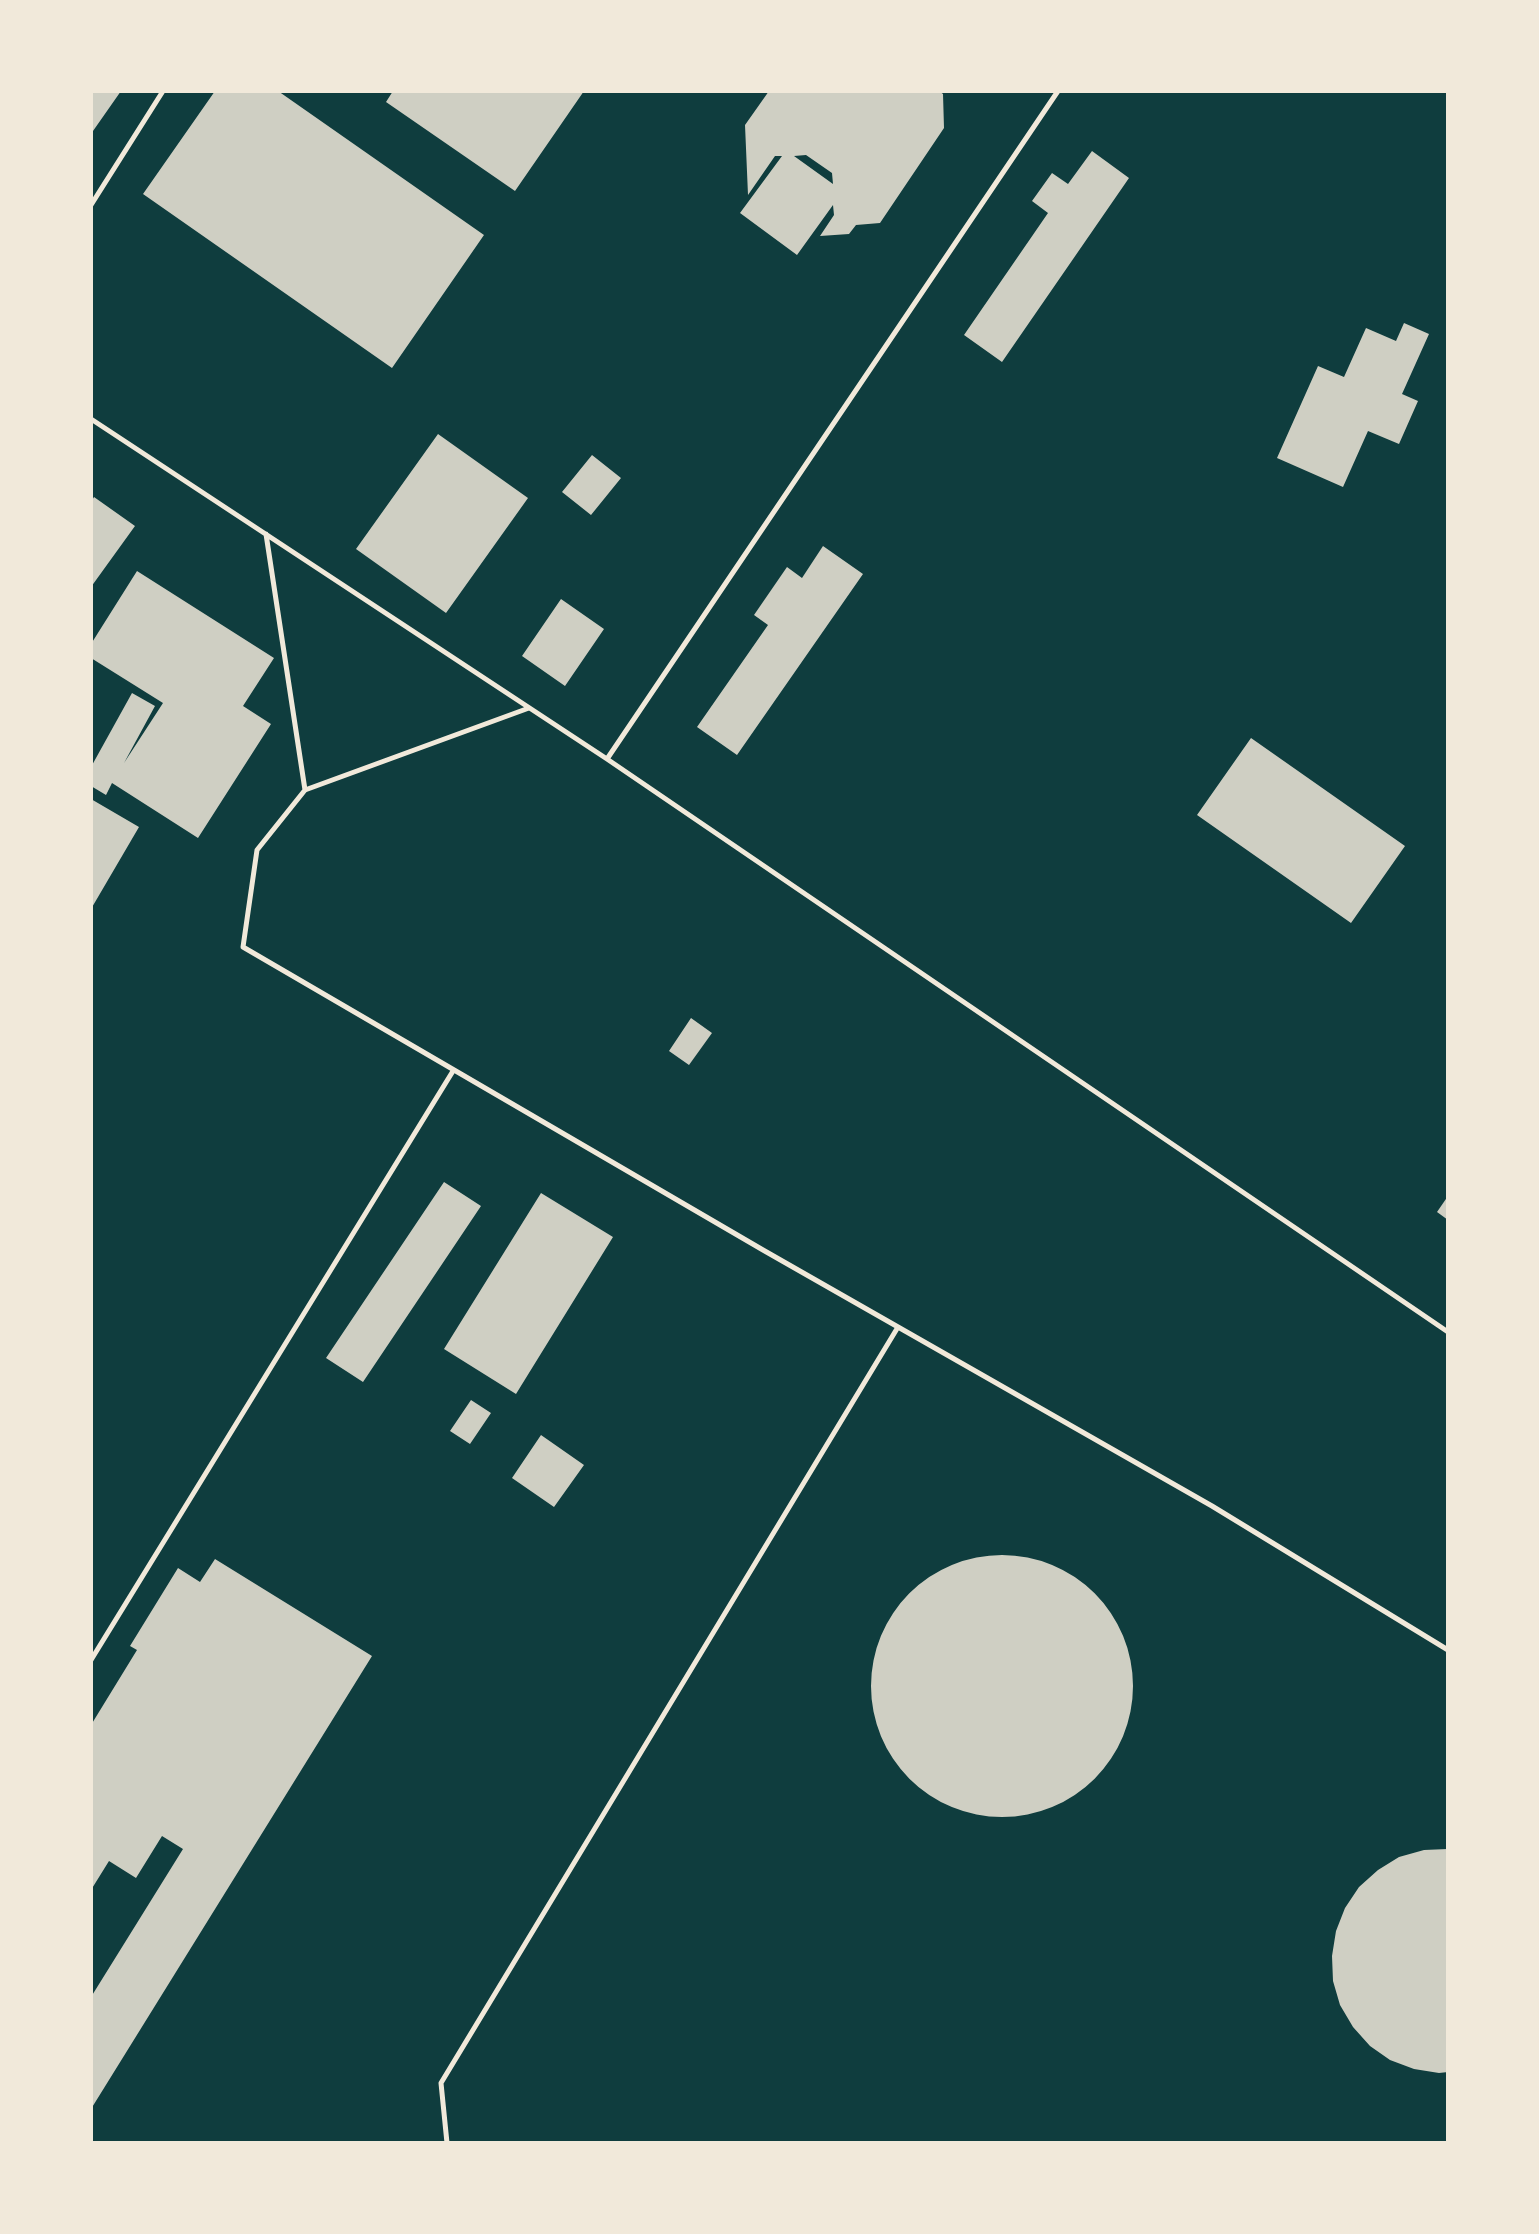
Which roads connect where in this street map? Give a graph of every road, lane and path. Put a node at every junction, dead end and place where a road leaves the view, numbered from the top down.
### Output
1 (163, 91) edge
2 (1058, 91) edge
3 (91, 205) edge
4 (91, 419) edge
5 (267, 534) junction
6 (529, 708) junction
7 (607, 759) junction
8 (305, 790) junction
9 (453, 1071) junction
10 (898, 1327) junction
11 (1448, 1332) edge
12 (1448, 1650) edge
13 (91, 1660) edge
14 (447, 2143) edge

1 - 3 lane
2 - 7 lane
4 - 5 lane
5 - 6 lane
5 - 8 lane
6 - 7 lane
6 - 8 lane
7 - 11 lane
8 - 9 lane
9 - 10 lane
9 - 13 lane
10 - 12 lane
10 - 14 lane

